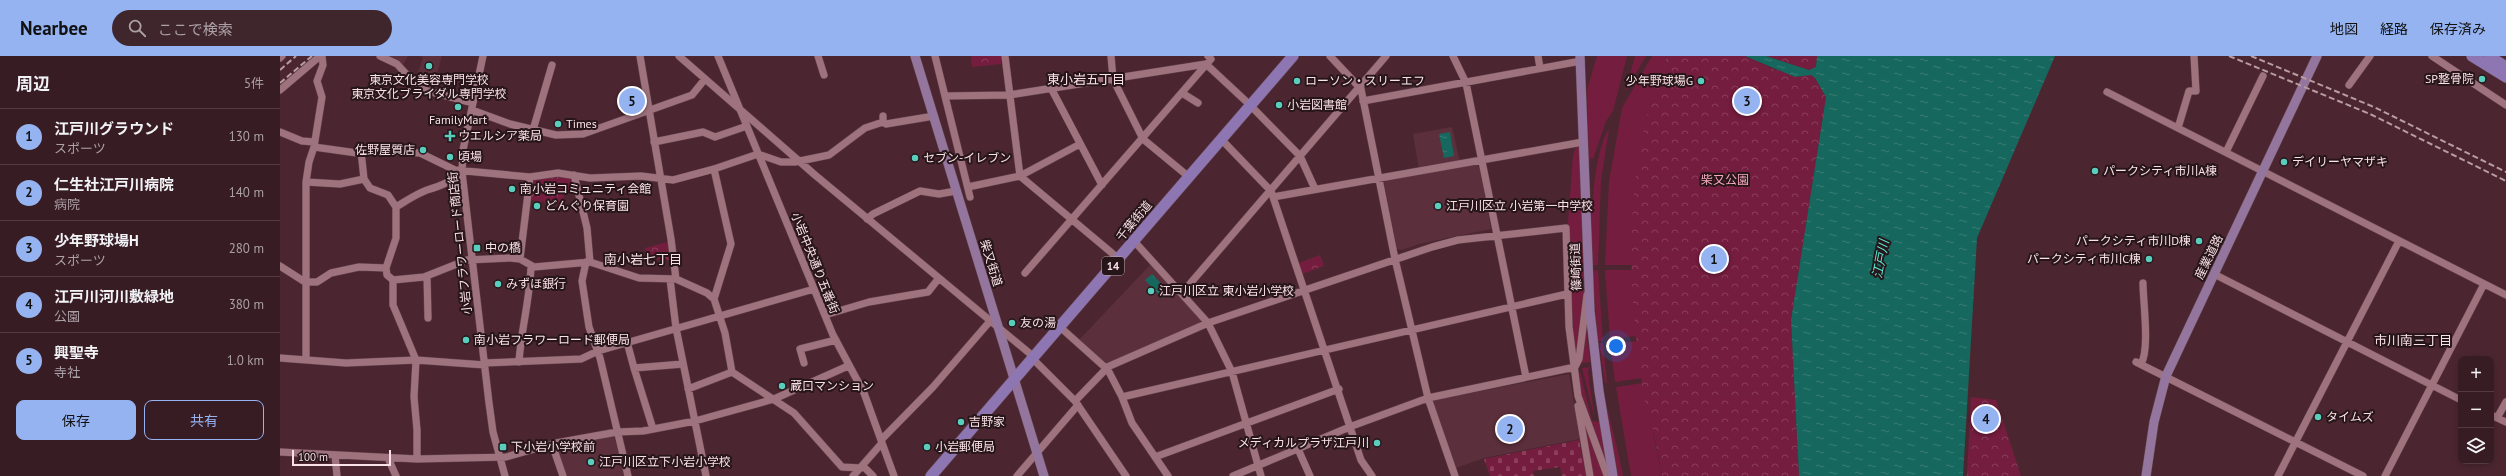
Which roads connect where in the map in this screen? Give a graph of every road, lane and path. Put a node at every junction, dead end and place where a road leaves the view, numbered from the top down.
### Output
1 (321, 56) edge
2 (380, 56) edge
3 (483, 56) edge
4 (640, 56) edge
5 (679, 56) edge
6 (718, 56) edge
7 (818, 56) edge
8 (915, 56) edge
9 (935, 56) edge
10 (1004, 56) edge
11 (1111, 56) edge
12 (1330, 56) edge
13 (1386, 56) edge
14 (1453, 56) edge
15 (1538, 56) edge
16 (2194, 56) edge
17 (2316, 56) edge
18 (2370, 56) edge
19 (2432, 56) edge
20 (2472, 56) edge
21 (2489, 56) edge
22 (1290, 57) edge
23 (1580, 58) edge
24 (311, 59) edge
25 (1209, 60) edge
26 (552, 65) dead end
27 (2506, 67) edge
28 (1540, 68) junction
29 (824, 75) dead end
30 (2263, 76) dead end
31 (2506, 77) edge
32 (705, 79) junction
33 (1113, 79) junction
34 (1466, 83) junction
35 (2349, 85) dead end
36 (1360, 87) junction
37 (280, 90) edge
38 (1052, 90) junction
39 (1182, 92) junction
40 (2108, 92) dead end
41 (1009, 95) junction
42 (946, 96) junction
43 (1363, 101) junction
44 (1198, 103) dead end
45 (1250, 105) junction
46 (2506, 105) edge
47 (473, 107) junction
48 (740, 109) junction
49 (649, 110) junction
50 (934, 116) junction
51 (747, 126) junction
52 (2178, 128) junction
53 (534, 130) junction
54 (280, 132) edge
55 (1143, 139) junction
56 (1221, 139) junction
57 (654, 142) junction
58 (1583, 142) junction
59 (1080, 144) junction
60 (314, 145) junction
61 (361, 152) junction
62 (2226, 152) junction
63 (758, 154) junction
64 (1300, 156) junction
65 (1481, 160) junction
66 (800, 161) junction
67 (714, 169) junction
68 (2263, 171) junction
69 (462, 172) junction
70 (574, 175) junction
71 (1020, 176) junction
72 (530, 177) junction
73 (1189, 177) junction
74 (661, 178) junction
75 (1379, 178) junction
76 (364, 179) junction
77 (306, 182) junction
78 (1102, 185) junction
79 (968, 187) junction
80 (1315, 189) junction
81 (956, 191) junction
82 (1272, 194) junction
83 (970, 197) dead end
84 (396, 207) junction
85 (867, 219) junction
86 (1072, 220) junction
87 (1497, 234) junction
88 (1134, 241) junction
89 (2399, 241) junction
90 (472, 259) junction
91 (520, 259) junction
92 (1119, 259) junction
93 (1395, 259) junction
94 (588, 262) junction
95 (280, 266) edge
96 (531, 266) junction
97 (386, 268) junction
98 (1026, 273) dead end
99 (2214, 274) junction
100 (427, 276) junction
101 (939, 278) junction
102 (673, 279) junction
103 (393, 280) junction
104 (306, 282) junction
105 (2143, 284) dead end
106 (2484, 284) junction
107 (814, 289) junction
108 (1589, 289) junction
109 (1305, 290) junction
110 (1182, 293) junction
111 (1567, 294) junction
112 (2506, 296) edge
113 (714, 299) junction
114 (1512, 306) junction
115 (720, 315) junction
116 (825, 315) junction
117 (428, 318) dead end
118 (995, 323) junction
119 (1208, 323) junction
120 (1060, 327) junction
121 (676, 328) junction
122 (1412, 330) junction
123 (836, 340) junction
124 (2346, 341) junction
125 (627, 342) junction
126 (1325, 350) junction
127 (598, 351) junction
128 (280, 358) edge
129 (1033, 358) junction
130 (306, 359) junction
131 (416, 360) junction
132 (519, 362) junction
133 (804, 363) dead end
134 (484, 364) junction
135 (683, 364) junction
136 (848, 366) junction
137 (1575, 367) junction
138 (634, 368) junction
139 (1106, 368) junction
140 (732, 372) junction
141 (1232, 372) junction
142 (2166, 376) junction
143 (1526, 377) junction
144 (1015, 379) junction
145 (2432, 385) junction
146 (688, 389) junction
147 (1338, 389) junction
148 (1578, 396) junction
149 (1122, 397) junction
150 (1428, 398) junction
151 (2458, 398) edge
152 (774, 399) junction
153 (2506, 402) edge
154 (1076, 403) junction
155 (2494, 417) edge
156 (695, 421) junction
157 (1247, 421) junction
158 (2506, 422) edge
159 (1352, 426) junction
160 (653, 429) junction
161 (617, 432) junction
162 (882, 441) junction
163 (2295, 442) junction
164 (552, 444) junction
165 (1298, 448) junction
166 (280, 452) edge
167 (1037, 453) junction
168 (335, 456) junction
169 (500, 457) junction
170 (1155, 457) junction
171 (388, 458) junction
172 (417, 459) junction
173 (1258, 465) junction
174 (862, 467) junction
175 (337, 476) edge
176 (396, 476) edge
177 (505, 476) edge
178 (563, 476) edge
179 (628, 476) edge
180 (706, 476) edge
181 (853, 476) edge
182 (873, 476) edge
183 (894, 476) edge
184 (931, 476) edge
185 (1017, 476) edge
186 (1044, 476) edge
187 (1126, 476) edge
188 (1168, 476) edge
189 (1233, 476) edge
190 (1261, 476) edge
191 (1310, 476) edge
192 (1372, 476) edge
193 (1455, 476) edge
194 (1590, 476) edge
195 (1612, 476) edge
196 (2146, 476) edge
197 (2278, 476) edge
198 (2363, 476) edge
199 (2385, 476) edge

1 - 24 street
1 - 60 street
2 - 47 street
3 - 47 street, 小岩フラワーロード商店街
4 - 49 street
5 - 32 street
6 - 48 street, 小岩中央通り五番街
7 - 29 street
8 - 50 main road, 柴又街道
9 - 42 street
10 - 41 street
11 - 33 street
12 - 36 street
13 - 36 street
14 - 34 street
15 - 28 street
16 - 52 street
17 - 68 main road, 産業道路
18 - 35 street
19 - 46 street
20 - 31 highway
21 - 27 highway
22 - 45 highway, 千葉街道 / 14
23 - 28 street
23 - 58 main road, 篠崎街道
24 - 37 street
25 - 33 street
25 - 39 street
25 - 45 street
26 - 53 street
28 - 34 street
30 - 62 street
32 - 48 street
32 - 49 street
33 - 38 street
33 - 55 street
34 - 43 street
34 - 65 street
36 - 43 street
36 - 64 street
38 - 41 street
38 - 59 street
39 - 44 street
39 - 55 street
40 - 52 street
41 - 42 street
41 - 71 street
42 - 79 street
43 - 75 street
45 - 56 highway, 千葉街道 / 14
45 - 64 street
47 - 53 street
47 - 69 street, 小岩フラワーロード商店街
48 - 51 street, 小岩中央通り五番街
48 - 66 street
49 - 53 street
49 - 57 street
50 - 66 street
50 - 81 main road, 柴又街道
51 - 57 street
51 - 63 street, 小岩中央通り五番街
52 - 62 street
54 - 60 street
55 - 73 street
55 - 78 street
56 - 73 highway, 千葉街道 / 14
56 - 82 street
57 - 74 street
58 - 65 street
58 - 108 main road, 篠崎街道
59 - 71 street
59 - 78 street
60 - 61 street
60 - 77 street
61 - 69 street
61 - 76 street
62 - 68 street
63 - 66 street
63 - 67 street
63 - 107 street, 小岩中央通り五番街
64 - 80 street
64 - 82 street
65 - 75 street
65 - 87 street
66 - 85 street
67 - 74 street
67 - 113 street
68 - 89 street
68 - 99 main road, 産業道路
69 - 72 street
69 - 84 street
69 - 90 street, 小岩フラワーロード商店街
70 - 72 street
70 - 74 street
70 - 94 street
71 - 79 street
71 - 86 street
72 - 91 street
73 - 88 highway, 千葉街道 / 14
74 - 102 street
75 - 80 street
75 - 93 street
76 - 77 street
76 - 84 street
77 - 104 street
78 - 86 street
79 - 83 street
80 - 82 street
81 - 85 street
81 - 118 main road, 柴又街道
82 - 109 street
82 - 110 street
84 - 97 street
85 - 101 street
86 - 92 street
86 - 98 street
87 - 93 street
87 - 111 street
87 - 114 street
88 - 92 highway, 千葉街道 / 14
88 - 110 street
89 - 106 street
89 - 124 street
90 - 91 street
90 - 100 street
90 - 134 street, 小岩フラワーロード商店街
91 - 96 street
92 - 120 highway, 千葉街道 / 14
93 - 109 street
93 - 122 street
94 - 96 street
94 - 102 street
94 - 127 street
95 - 104 street
96 - 132 street
97 - 103 street
97 - 104 street
99 - 124 street
99 - 142 main road, 産業道路
100 - 103 street
100 - 117 street
101 - 116 street
101 - 118 street
102 - 113 street
102 - 121 street
103 - 131 street
104 - 130 street
105 - 142 street
106 - 112 street
106 - 145 street
107 - 115 street
107 - 116 street, 小岩中央通り五番街
108 - 137 street
108 - 195 main road, 篠崎街道
109 - 119 street
109 - 126 street
110 - 119 street
111 - 114 street
111 - 137 street
113 - 115 street
114 - 122 street
114 - 143 street
115 - 121 street
115 - 140 street
116 - 123 street, 小岩中央通り五番街
118 - 129 street
118 - 144 main road, 柴又街道
118 - 162 street
119 - 139 street
119 - 141 street
120 - 129 highway, 千葉街道 / 14
120 - 139 street
121 - 125 street
121 - 135 street
122 - 126 street
122 - 150 street
123 - 133 street
123 - 136 street, 小岩中央通り五番街
124 - 145 street
124 - 163 street
125 - 127 street
125 - 138 street
126 - 141 street
126 - 147 street
127 - 132 street
127 - 161 street
128 - 130 street
129 - 144 highway, 千葉街道 / 14
129 - 154 street
130 - 131 street
131 - 134 street
131 - 172 street
132 - 134 street
134 - 169 street, 小岩フラワーロード商店街
135 - 138 street
135 - 146 street
136 - 152 street
136 - 162 street, 小岩中央通り五番街
137 - 143 street
137 - 148 street
138 - 160 street
139 - 149 street
139 - 154 street
140 - 146 street
140 - 152 street
141 - 149 street
141 - 157 street
142 - 163 street
142 - 196 main road, 産業道路
143 - 150 street
144 - 167 main road, 柴又街道
144 - 184 highway, 千葉街道 / 14
145 - 151 street
145 - 199 street
146 - 156 street
147 - 157 street
147 - 159 street
148 - 194 street
148 - 195 street
149 - 170 street
150 - 159 street
150 - 193 street
152 - 156 street
152 - 174 street
153 - 155 street
154 - 167 street
154 - 187 street
155 - 158 street
156 - 160 street
156 - 180 street
157 - 170 street
157 - 173 street
159 - 165 street
159 - 192 street
160 - 161 street
161 - 164 street
161 - 179 street
162 - 174 street
162 - 183 street, 小岩中央通り五番街
163 - 197 street
163 - 198 street
164 - 169 street
164 - 178 street
165 - 173 street
165 - 191 street
166 - 168 street
167 - 185 street
167 - 186 main road, 柴又街道
168 - 171 street
168 - 175 street
169 - 172 street
169 - 177 street, 小岩フラワーロード商店街
170 - 188 street
171 - 172 street
171 - 176 street
173 - 189 street
173 - 190 street
174 - 181 street
174 - 182 street

